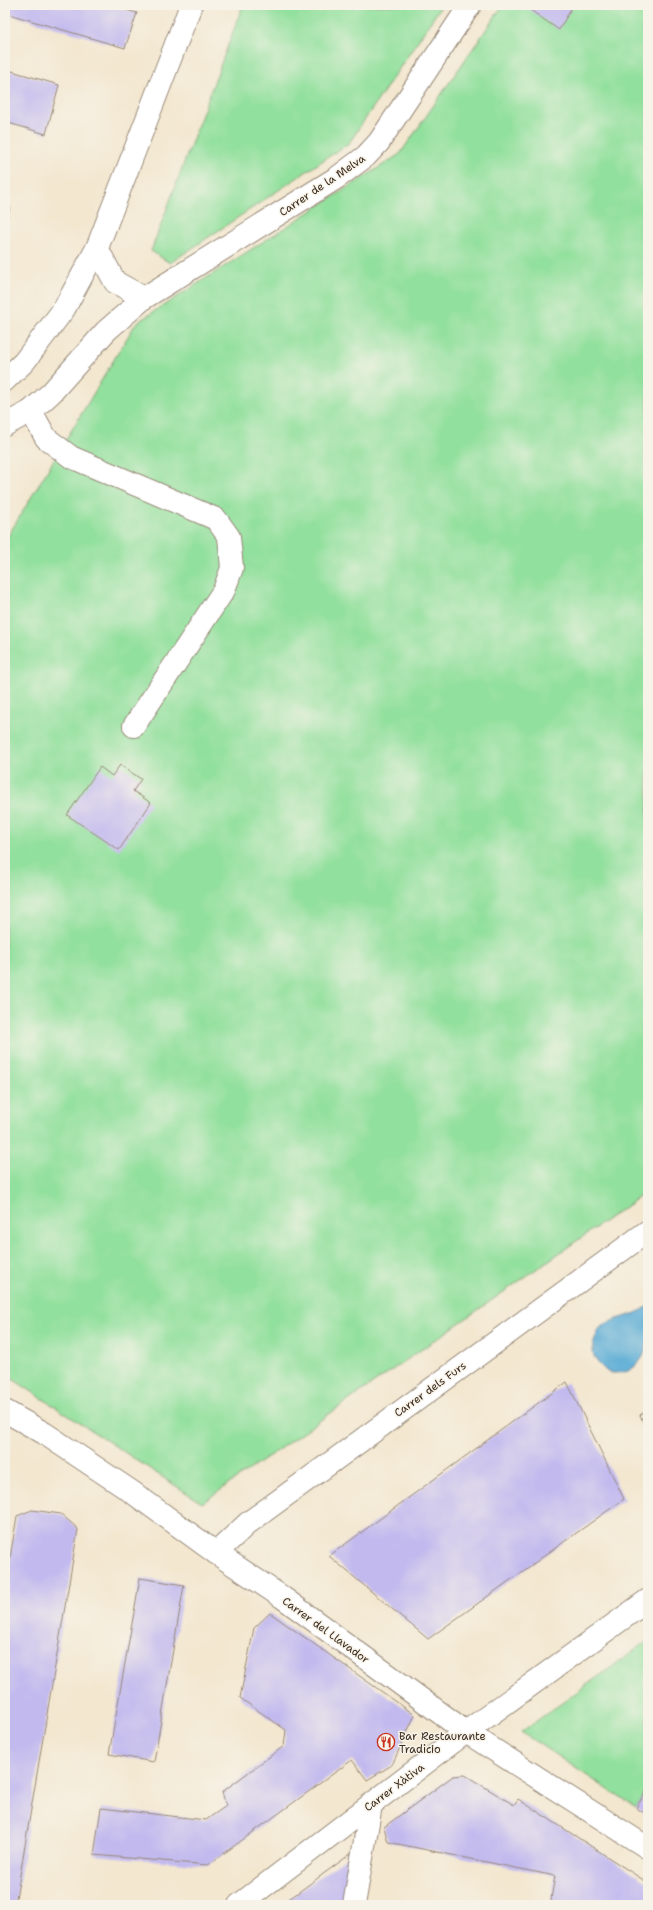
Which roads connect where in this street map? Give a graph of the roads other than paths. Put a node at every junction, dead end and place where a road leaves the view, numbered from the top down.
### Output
1 (191, 5) edge
2 (470, 5) edge
3 (97, 248) junction
4 (144, 298) junction
5 (5, 380) edge
6 (31, 411) junction
7 (5, 425) edge
8 (134, 726) dead end
9 (648, 1231) edge
10 (5, 1411) edge
11 (216, 1553) junction
12 (648, 1600) edge
13 (466, 1732) junction
14 (371, 1805) junction
15 (648, 1848) edge
16 (239, 1905) edge
17 (354, 1905) edge

1 - 3 street
2 - 4 street, Carrer de la Melva
3 - 4 street
3 - 5 street
4 - 6 street, Carrer de la Melva
6 - 7 street, Carrer de la Melva
6 - 8 street
9 - 11 street, Carrer dels Furs
10 - 11 street, Carrer del Llavador
11 - 13 street, Carrer del Llavador
12 - 13 street, Carrer Xàtiva
13 - 14 street, Carrer Xàtiva
13 - 15 street, Carrer del Llavador
14 - 16 street, Carrer Xàtiva
14 - 17 street

